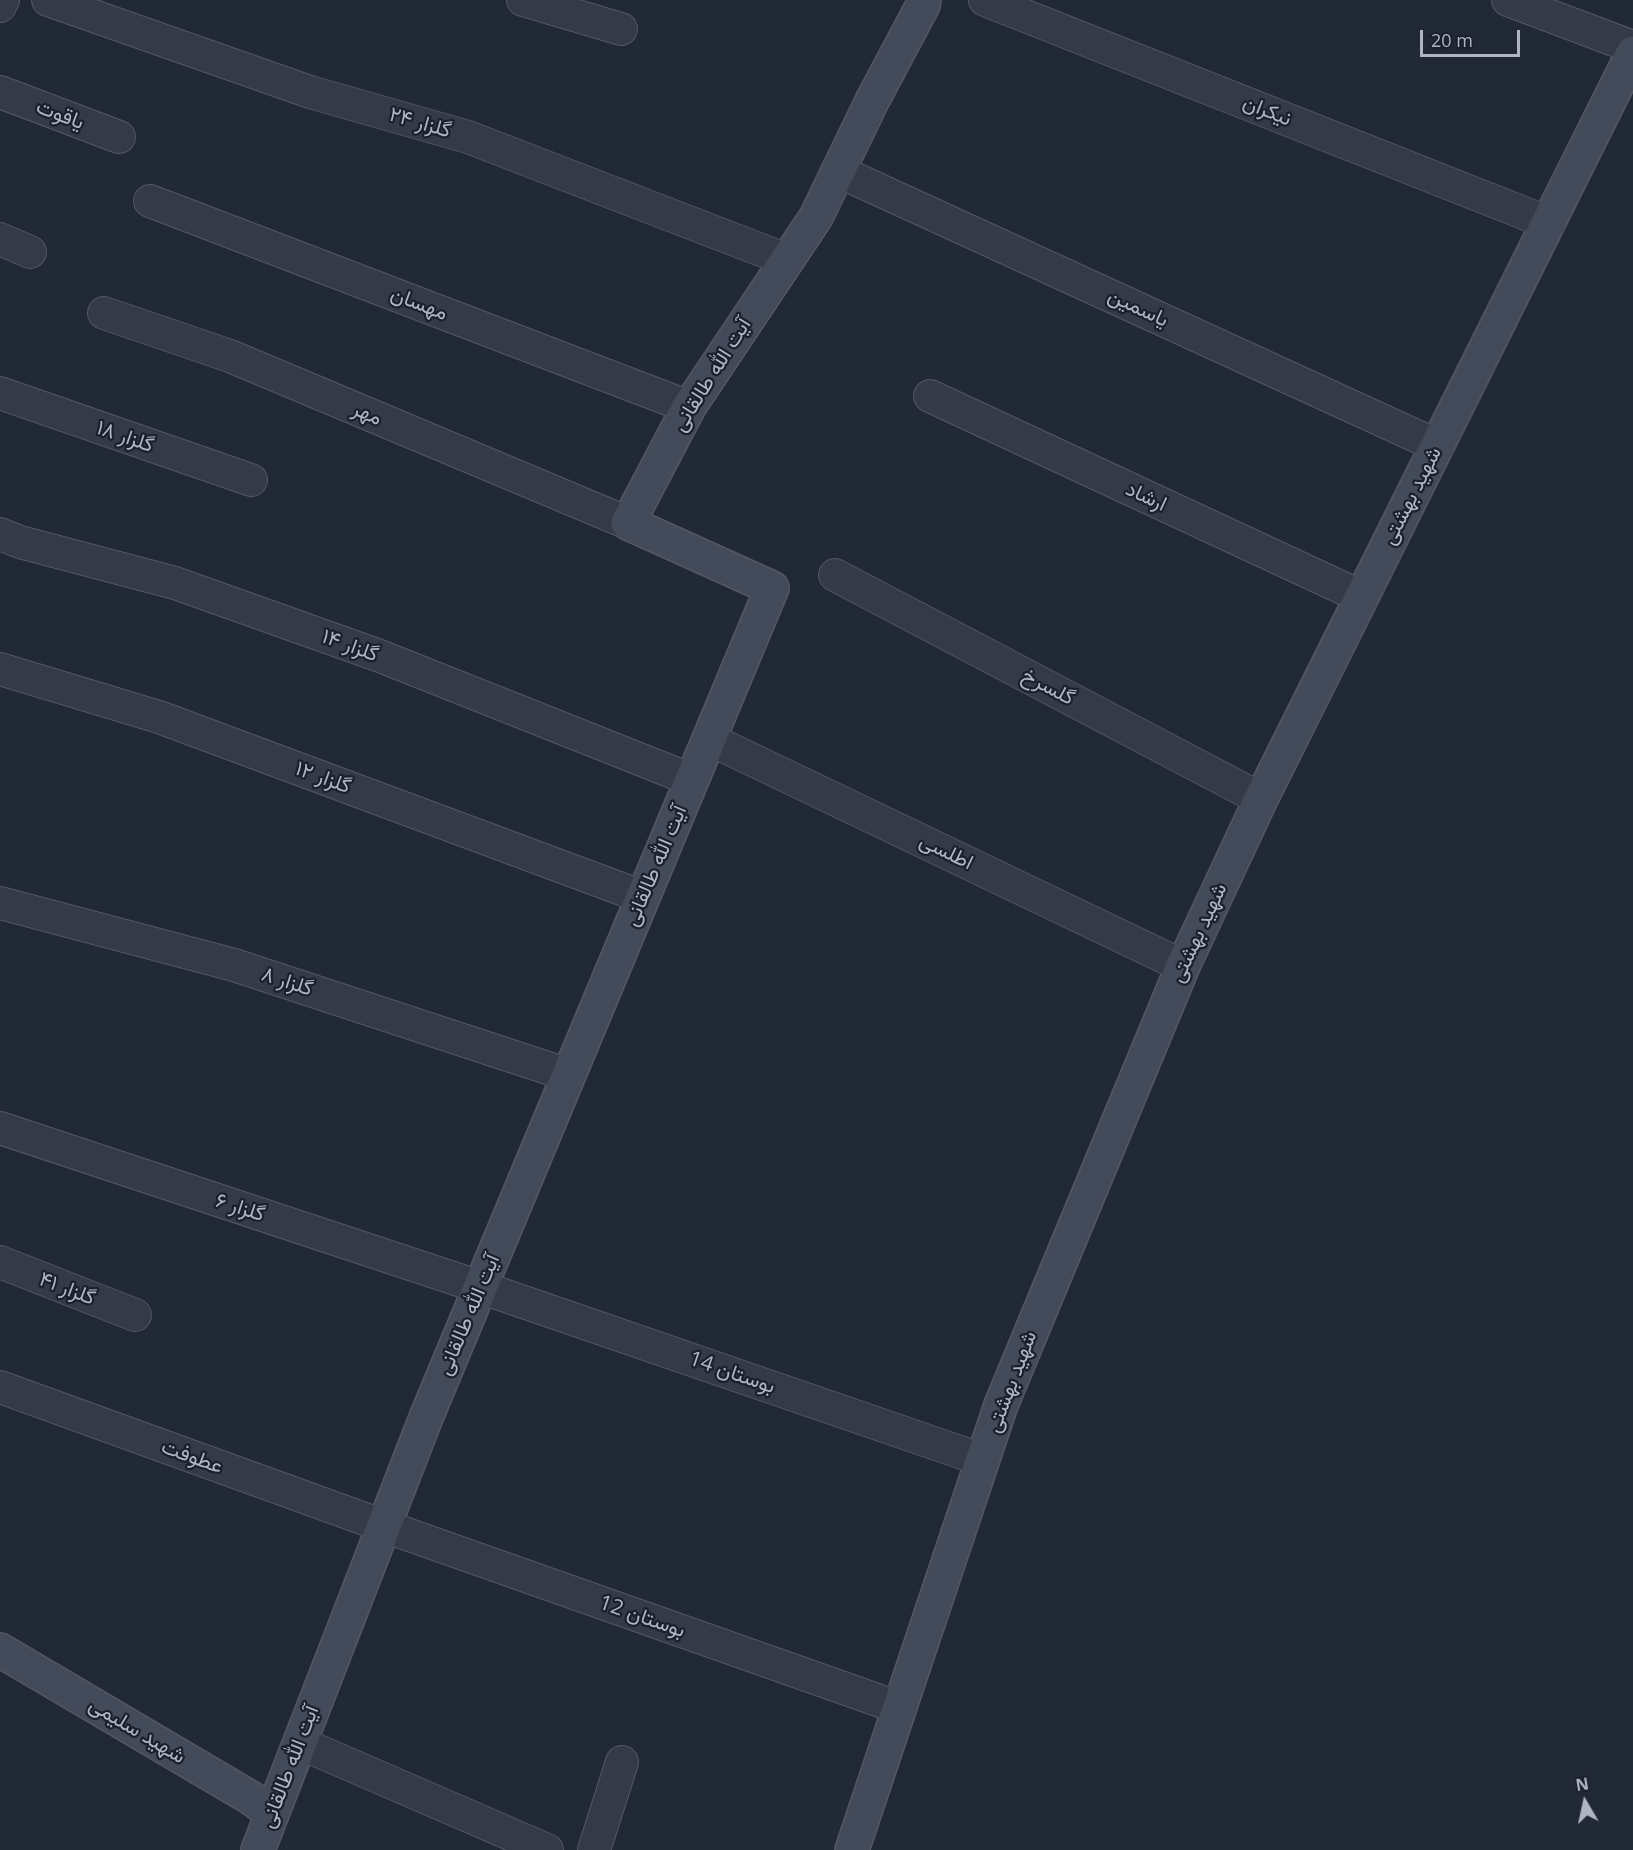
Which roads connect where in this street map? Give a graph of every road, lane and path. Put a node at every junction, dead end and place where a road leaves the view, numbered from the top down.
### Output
1 (3, 0) edge
2 (48, 0) edge
3 (523, 0) edge
4 (924, 0) edge
5 (985, 0) edge
6 (1508, 0) edge
7 (0, 6) edge
8 (621, 29) dead end
9 (1633, 47) edge
10 (1633, 53) edge
11 (0, 93) edge
12 (119, 137) dead end
13 (838, 171) junction
14 (150, 201) dead end
15 (1548, 223) junction
16 (0, 239) edge
17 (30, 252) dead end
18 (787, 260) junction
19 (104, 313) dead end
20 (0, 393) edge
21 (930, 396) dead end
22 (689, 407) junction
23 (1438, 446) junction
24 (251, 480) dead end
25 (628, 524) junction
26 (0, 534) edge
27 (835, 575) dead end
28 (1362, 597) junction
29 (0, 669) edge
30 (709, 739) junction
31 (692, 780) junction
32 (1261, 800) junction
33 (643, 897) junction
34 (0, 903) edge
35 (1183, 966) junction
36 (569, 1075) junction
37 (0, 1128) edge
38 (0, 1262) edge
39 (480, 1287) junction
40 (135, 1315) dead end
41 (0, 1387) edge
42 (983, 1460) junction
43 (384, 1526) junction
44 (0, 1650) edge
45 (900, 1708) junction
46 (300, 1743) junction
47 (622, 1762) dead end
48 (272, 1813) junction
49 (258, 1850) edge
50 (547, 1850) edge
51 (594, 1850) edge
52 (852, 1850) edge

1 - 7 street
2 - 18 street, گلزار ۲۴
3 - 8 street
4 - 13 street, آیت الله طالقانی
5 - 15 street, نیکران
6 - 9 street
10 - 15 street, شهید بهشتی
11 - 12 street, یاقوت
13 - 18 street, آیت الله طالقانی
13 - 23 street, یاسمین
14 - 22 street, مهسان
15 - 23 street, شهید بهشتی
16 - 17 street
18 - 22 street, آیت الله طالقانی
19 - 25 street, مهر
20 - 24 street, گلزار ۱۸
21 - 28 street, ارشاد
22 - 25 street, آیت الله طالقانی
23 - 28 street, شهید بهشتی
25 - 30 street, آیت الله طالقانی
26 - 31 street, گلزار ۱۴
27 - 32 street, گلسرخ
28 - 32 street, شهید بهشتی
29 - 33 street, گلزار ۱۲
30 - 31 street, آیت الله طالقانی
30 - 35 street, اطلسی
31 - 33 street, آیت الله طالقانی
32 - 35 street, شهید بهشتی
33 - 36 street, آیت الله طالقانی
34 - 36 street, گلزار ۸
35 - 42 street, شهید بهشتی
36 - 39 street, آیت الله طالقانی
37 - 39 street, گلزار ۶
38 - 40 street, گلزار ۴۱
39 - 42 street, بوستان 14
39 - 43 street, آیت الله طالقانی
41 - 43 street, عطوفت
42 - 45 street, شهید بهشتی
43 - 45 street, بوستان 12
43 - 46 street, آیت الله طالقانی
44 - 48 street, شهید سلیمی
45 - 52 street, شهید بهشتی
46 - 48 street, آیت الله طالقانی
46 - 50 street
47 - 51 street
48 - 49 street, آیت الله طالقانی

